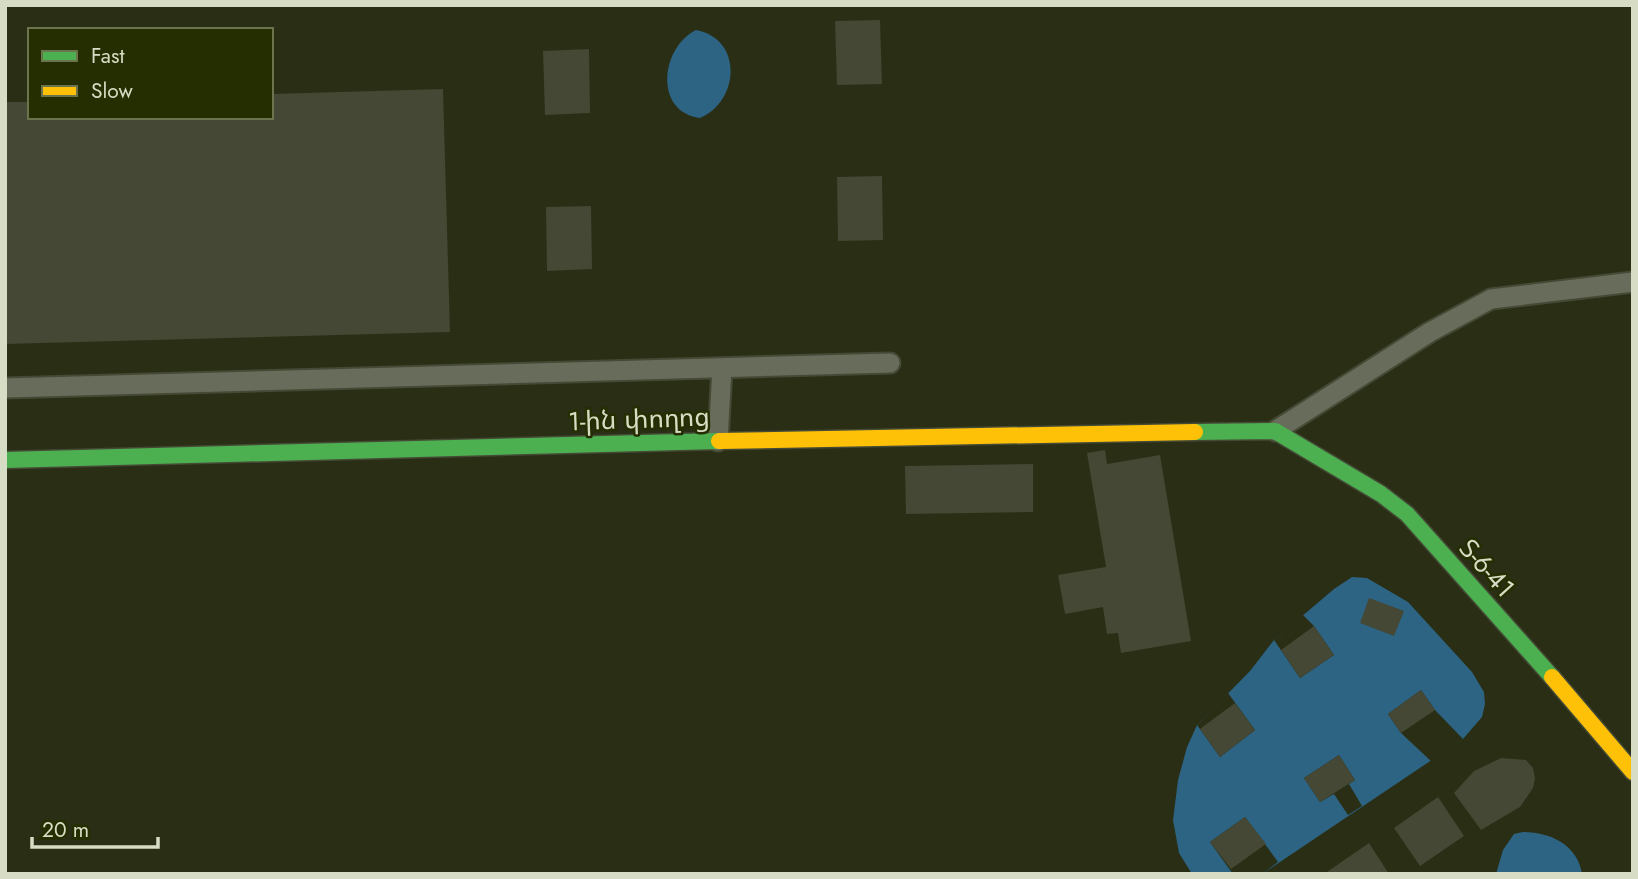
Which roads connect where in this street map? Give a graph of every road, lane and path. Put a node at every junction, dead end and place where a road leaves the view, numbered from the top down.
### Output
1 (1633, 282) edge
2 (890, 363) dead end
3 (722, 368) junction
4 (5, 388) edge
5 (1275, 431) junction
6 (718, 442) junction
7 (5, 460) edge
8 (1633, 772) edge

1 - 5 lane
2 - 3 lane
3 - 4 lane
3 - 6 lane
5 - 6 main road, 1-ին փողոց
5 - 8 main road, Տ-6-41 / Տ-6-41
6 - 7 main road, 1-ին փողոց

